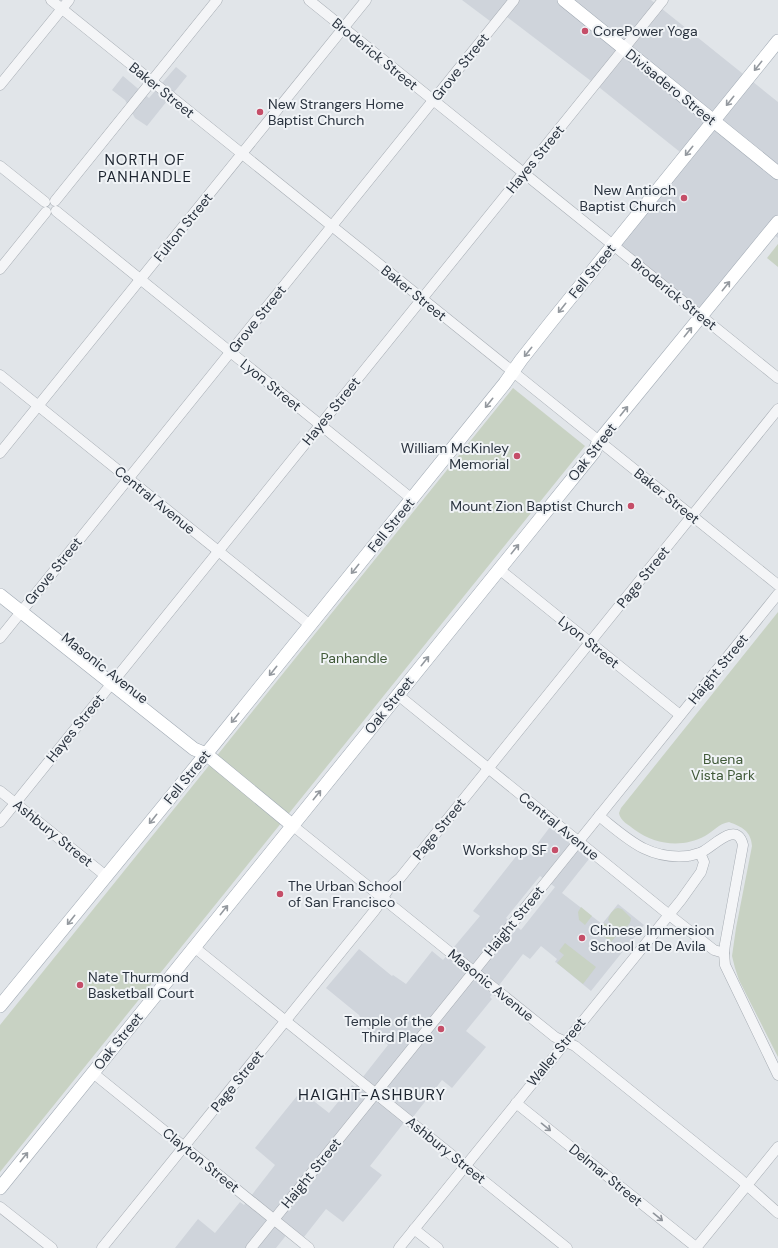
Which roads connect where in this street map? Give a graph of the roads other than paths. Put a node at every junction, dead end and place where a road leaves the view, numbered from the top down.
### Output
1 (51, 0) edge
2 (69, 0) edge
3 (217, 0) edge
4 (309, 0) edge
5 (366, 0) edge
6 (514, 0) edge
7 (564, 0) edge
8 (578, 0) edge
9 (663, 0) edge
10 (62, 8) junction
11 (343, 28) junction
12 (778, 41) edge
13 (626, 45) junction
14 (151, 81) junction
15 (0, 85) edge
16 (433, 100) junction
17 (716, 117) junction
18 (242, 154) junction
19 (778, 161) edge
20 (0, 166) edge
21 (523, 173) junction
22 (778, 173) edge
23 (50, 207) junction
24 (778, 222) edge
25 (332, 226) junction
26 (613, 245) junction
27 (0, 269) edge
28 (140, 279) junction
29 (422, 298) junction
30 (702, 316) junction
31 (230, 352) junction
32 (513, 372) junction
33 (0, 375) edge
34 (778, 378) edge
35 (38, 406) junction
36 (778, 409) edge
37 (320, 424) junction
38 (599, 441) junction
39 (0, 453) edge
40 (128, 478) junction
41 (412, 499) junction
42 (692, 516) junction
43 (218, 551) junction
44 (499, 569) junction
45 (0, 584) edge
46 (778, 585) edge
47 (778, 594) edge
48 (0, 595) edge
49 (23, 609) junction
50 (310, 625) junction
51 (0, 638) edge
52 (590, 643) junction
53 (113, 681) junction
54 (398, 695) junction
55 (680, 715) junction
56 (206, 754) junction
57 (489, 768) junction
58 (0, 791) edge
59 (15, 803) junction
60 (599, 816) junction
61 (0, 822) edge
62 (292, 825) junction
63 (578, 841) junction
64 (700, 853) junction
65 (106, 876) junction
66 (383, 899) junction
67 (668, 914) junction
68 (194, 947) junction
69 (724, 953) junction
70 (474, 971) junction
71 (1, 1002) edge
72 (285, 1020) junction
73 (565, 1041) junction
74 (92, 1073) junction
75 (778, 1075) edge
76 (375, 1093) junction
77 (516, 1103) junction
78 (184, 1146) junction
79 (778, 1147) edge
80 (465, 1166) junction
81 (747, 1186) junction
82 (0, 1188) edge
83 (0, 1207) edge
84 (778, 1212) edge
85 (274, 1219) junction
86 (414, 1229) junction
87 (52, 1248) edge
88 (102, 1248) edge
89 (251, 1248) edge
90 (309, 1248) edge
91 (399, 1248) edge
92 (438, 1248) edge
93 (567, 1248) edge
94 (696, 1248) edge

1 - 10 street, Baker Street
2 - 10 street
3 - 14 street
4 - 11 street, Broderick Street
5 - 11 street, Fulton Street
6 - 16 street, Grove Street
7 - 13 main road, Divisadero Street
8 - 13 main road, Divisadero Street
9 - 13 street, Hayes Street
10 - 14 street, Baker Street
10 - 15 street
11 - 16 street, Broderick Street
11 - 18 street, Fulton Street
12 -> 17 main road, Fell Street
13 - 17 main road, Divisadero Street
13 - 21 street, Hayes Street
14 - 18 street, Baker Street
14 - 23 street
16 - 21 street, Broderick Street
16 - 25 street, Grove Street
17 - 19 main road, Divisadero Street
17 - 22 main road, Divisadero Street
17 -> 26 main road, Fell Street
18 - 25 street, Baker Street
18 - 28 street, Fulton Street
20 - 23 street, Lyon Street
21 - 26 street, Broderick Street
21 - 29 street, Hayes Street
23 - 27 street
23 - 28 street, Lyon Street
30 -> 24 main road, Oak Street
25 - 29 street, Baker Street
25 - 31 street, Grove Street
26 - 30 street, Broderick Street
26 -> 32 main road, Fell Street
28 - 31 street, Lyon Street
28 - 35 street, Fulton Street
29 - 32 street, Baker Street
29 - 37 street, Hayes Street
30 - 34 street, Broderick Street
38 -> 30 main road, Oak Street
31 - 37 street, Lyon Street
31 - 40 street, Grove Street
32 - 38 street, Baker Street
32 -> 41 main road, Fell Street
33 - 35 street, Central Avenue
35 - 39 street, Fulton Street
35 - 40 street, Central Avenue
36 - 42 street, Page Street
37 - 41 street, Lyon Street
37 - 43 street, Hayes Street
38 - 42 street, Baker Street
44 -> 38 main road, Oak Street
40 - 43 street, Central Avenue
40 - 49 street, Grove Street
41 -> 50 main road, Fell Street
42 - 46 street, Baker Street
42 - 52 street, Page Street
43 - 50 street, Central Avenue
43 - 53 street, Hayes Street
44 - 52 street, Lyon Street
54 -> 44 main road, Oak Street
45 - 49 main road, Masonic Avenue
47 - 55 street, Haight Street
48 - 49 main road, Masonic Avenue
49 - 51 street, Grove Street
49 - 53 main road, Masonic Avenue
50 -> 56 main road, Fell Street
52 - 55 street, Lyon Street
52 - 57 street, Page Street
53 - 56 main road, Masonic Avenue
53 - 59 street, Hayes Street
54 - 57 street, Central Avenue
62 -> 54 main road, Oak Street
55 - 60 street, Haight Street
56 - 62 main road, Masonic Avenue
56 -> 65 main road, Fell Street
57 - 63 street, Central Avenue
57 - 66 street, Page Street
58 - 59 street, Ashbury Street
59 - 61 street, Hayes Street
59 - 65 street, Ashbury Street
60 - 63 street, Haight Street
60 - 64 street
62 - 66 street, Masonic Avenue
68 -> 62 main road, Oak Street
63 - 67 street, Central Avenue
63 - 70 street, Haight Street
64 - 67 street, Waller Street
64 - 69 street
65 -> 71 main road, Fell Street
66 - 70 street, Masonic Avenue
66 - 72 street, Page Street
67 - 69 street, Central Avenue
67 - 73 street, Waller Street
68 - 72 street, Ashbury Street
68 - 74 main road, Oak Street
69 - 75 street
70 - 73 street, Masonic Avenue
70 - 76 street, Haight Street
72 - 76 street, Ashbury Street
72 - 78 street, Page Street
73 - 77 street, Waller Street
73 - 81 street, Masonic Avenue
74 - 78 street, Clayton Street
82 -> 74 main road, Oak Street
76 - 80 street, Ashbury Street
76 - 85 street, Haight Street
77 - 80 street, Waller Street
77 -> 94 street, Delmar Street
78 - 85 street, Clayton Street
78 - 88 street, Page Street
79 - 81 street
80 - 86 street, Waller Street
80 - 93 street, Ashbury Street
81 - 84 street, Masonic Avenue
81 - 94 street
83 - 87 street
85 - 89 street, Haight Street
85 - 90 street, Clayton Street
86 - 91 street, Waller Street
86 - 92 street

